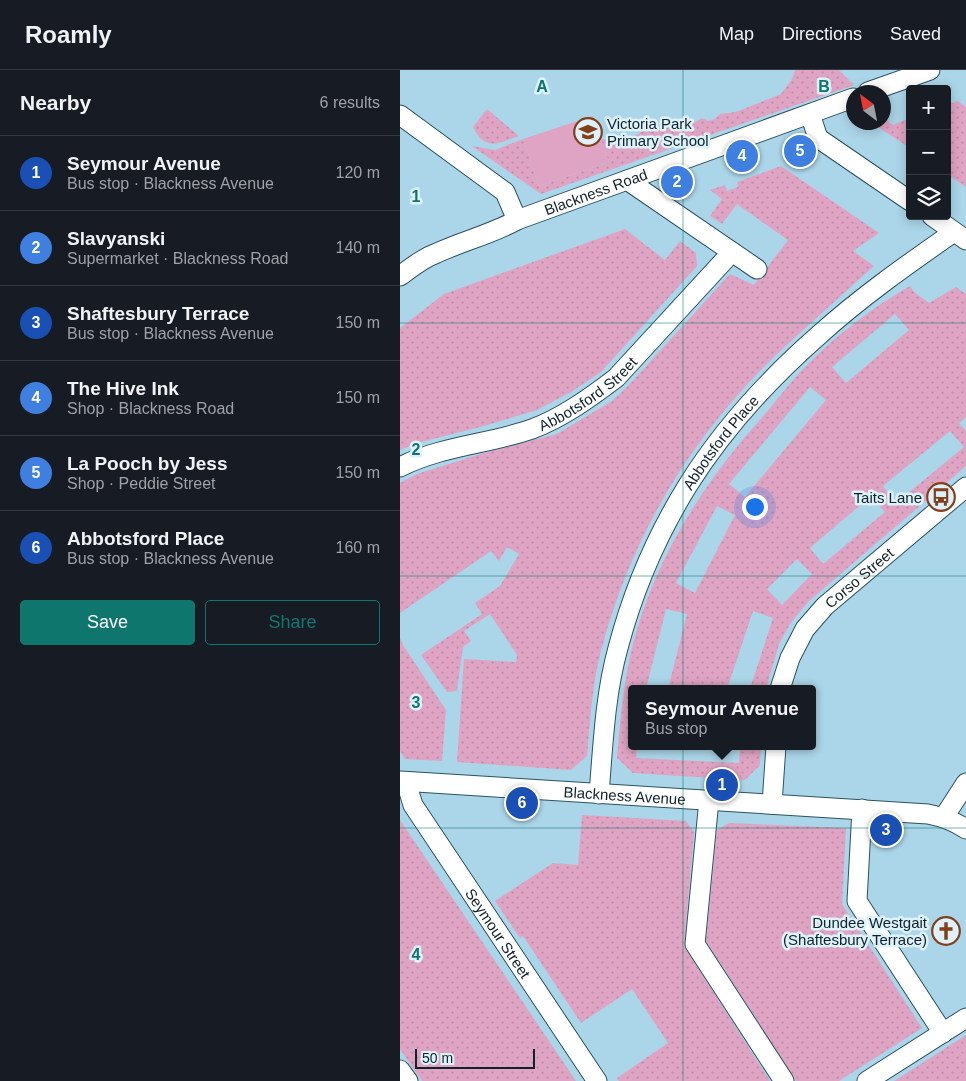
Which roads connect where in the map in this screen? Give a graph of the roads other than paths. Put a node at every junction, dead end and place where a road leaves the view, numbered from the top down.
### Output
1 (922, 71) edge
2 (886, 85) edge
3 (846, 101) edge
4 (810, 114) junction
5 (403, 122) edge
6 (627, 180) junction
7 (906, 198) edge
8 (517, 220) junction
9 (938, 220) edge
10 (960, 236) edge
11 (732, 252) junction
12 (757, 270) dead end
13 (400, 276) edge
14 (400, 467) edge
15 (966, 487) edge
16 (781, 685) edge
17 (776, 750) edge
18 (403, 782) edge
19 (966, 783) edge
20 (599, 794) junction
21 (708, 800) junction
22 (772, 804) junction
23 (862, 809) junction
24 (944, 817) junction
25 (966, 829) edge
26 (966, 1018) edge
27 (943, 1033) junction
28 (400, 1070) edge
29 (408, 1081) edge
30 (597, 1081) edge
31 (784, 1081) edge
32 (867, 1081) edge

1 - 2 street
3 - 4 street, Blackness Road
4 - 6 street, Blackness Road
4 - 7 street
5 - 8 street
6 - 8 street, Blackness Road
6 - 11 street
8 - 13 street, Blackness Road
9 - 10 street
10 - 20 street, Abbotsford Place
11 - 12 street
11 - 14 street, Abbotsford Street
15 - 16 street, Corso Street
17 - 22 street
18 - 20 street, Blackness Avenue
18 - 30 street, Seymour Street
19 - 24 street
20 - 21 street, Blackness Avenue
21 - 22 street, Blackness Avenue
21 - 31 street
22 - 23 street, Blackness Avenue
23 - 24 street, Blackness Avenue
23 - 27 street
24 - 25 street, Blackness Avenue
26 - 27 street
27 - 32 street
28 - 29 street

